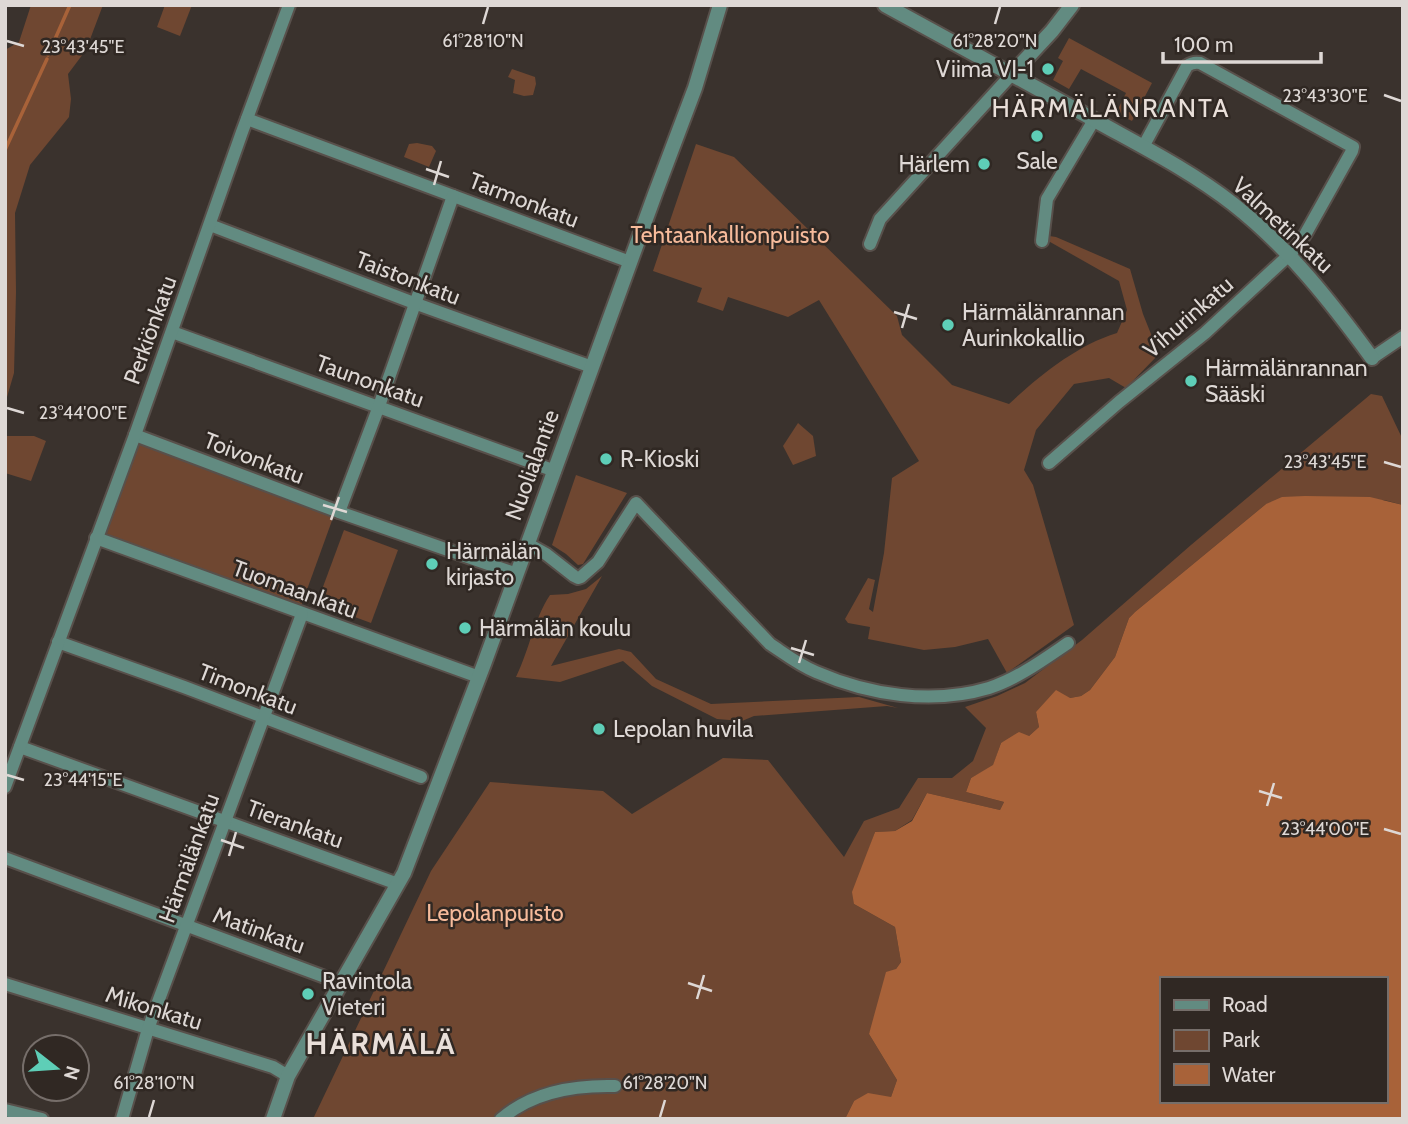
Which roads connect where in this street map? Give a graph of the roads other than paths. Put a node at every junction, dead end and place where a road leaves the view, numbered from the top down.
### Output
1 (289, 5) edge
2 (720, 5) edge
3 (1072, 5) edge
4 (887, 6) edge
5 (1011, 75) junction
6 (247, 118) junction
7 (1094, 120) junction
8 (1143, 147) junction
9 (453, 196) junction
10 (210, 225) junction
11 (1042, 241) dead end
12 (870, 244) dead end
13 (1289, 255) junction
14 (630, 262) junction
15 (414, 303) junction
16 (172, 332) junction
17 (1403, 337) edge
18 (1371, 358) joint
19 (592, 367) junction
20 (379, 406) junction
21 (135, 435) junction
22 (1049, 463) dead end
23 (555, 471) junction
24 (339, 512) junction
25 (96, 538) junction
26 (528, 544) junction
27 (517, 573) junction
28 (302, 614) junction
29 (58, 642) junction
30 (1068, 643) dead end
31 (479, 677) junction
32 (263, 717) junction
33 (20, 747) junction
34 (421, 777) dead end
35 (5, 787) edge
36 (225, 820) junction
37 (5, 858) edge
38 (398, 884) junction
39 (186, 926) junction
40 (341, 983) junction
41 (5, 984) edge
42 (148, 1029) junction
43 (288, 1076) junction
44 (615, 1086) dead end
45 (5, 1110) edge
46 (42, 1119) edge
47 (122, 1119) edge
48 (273, 1119) edge
49 (502, 1119) edge

1 - 6 street, Perkiönkatu
2 - 14 street, Nuolialantie
3 - 5 street
4 - 5 street, Valmetinkatu
5 - 7 street, Valmetinkatu
5 - 12 street
6 - 9 street, Tarmonkatu
6 - 10 street, Perkiönkatu
7 - 8 street, Valmetinkatu
7 - 11 street
8 - 13 street, Valmetinkatu
8 - 13 street, Vihurinkatu
9 - 14 street, Tarmonkatu
9 - 15 street
10 - 15 street, Taistonkatu
10 - 16 street, Perkiönkatu
13 - 18 street, Valmetinkatu
13 - 22 street, Vihurinkatu
14 - 19 street, Nuolialantie
15 - 19 street, Taistonkatu
15 - 20 street
16 - 20 street, Taunonkatu
16 - 21 street, Perkiönkatu
17 - 18 street
19 - 23 street, Nuolialantie
20 - 23 street, Taunonkatu
20 - 24 street
21 - 24 street, Toivonkatu
21 - 25 street, Perkiönkatu
23 - 26 street, Nuolialantie
24 - 27 street, Toivonkatu
25 - 28 street, Tuomaankatu
25 - 29 street, Perkiönkatu
26 - 27 street, Nuolialantie
26 - 30 street
27 - 31 street, Nuolialantie
28 - 31 street, Tuomaankatu
28 - 32 street, Härmälänkatu
29 - 32 street, Timonkatu
29 - 33 street, Perkiönkatu
31 - 38 street, Nuolialantie
32 - 34 street, Timonkatu
32 - 36 street, Härmälänkatu
33 - 35 street, Perkiönkatu
33 - 36 street, Tierankatu
36 - 38 street, Tierankatu
36 - 39 street, Härmälänkatu
37 - 39 street, Matinkatu
38 - 40 street, Nuolialantie
39 - 40 street, Matinkatu
39 - 42 street, Härmälänkatu
40 - 43 street, Nuolialantie
41 - 42 street, Mikonkatu
42 - 43 street, Mikonkatu
42 - 47 street, Härmälänkatu
43 - 48 street, Nuolialantie
44 - 49 street
45 - 46 street

